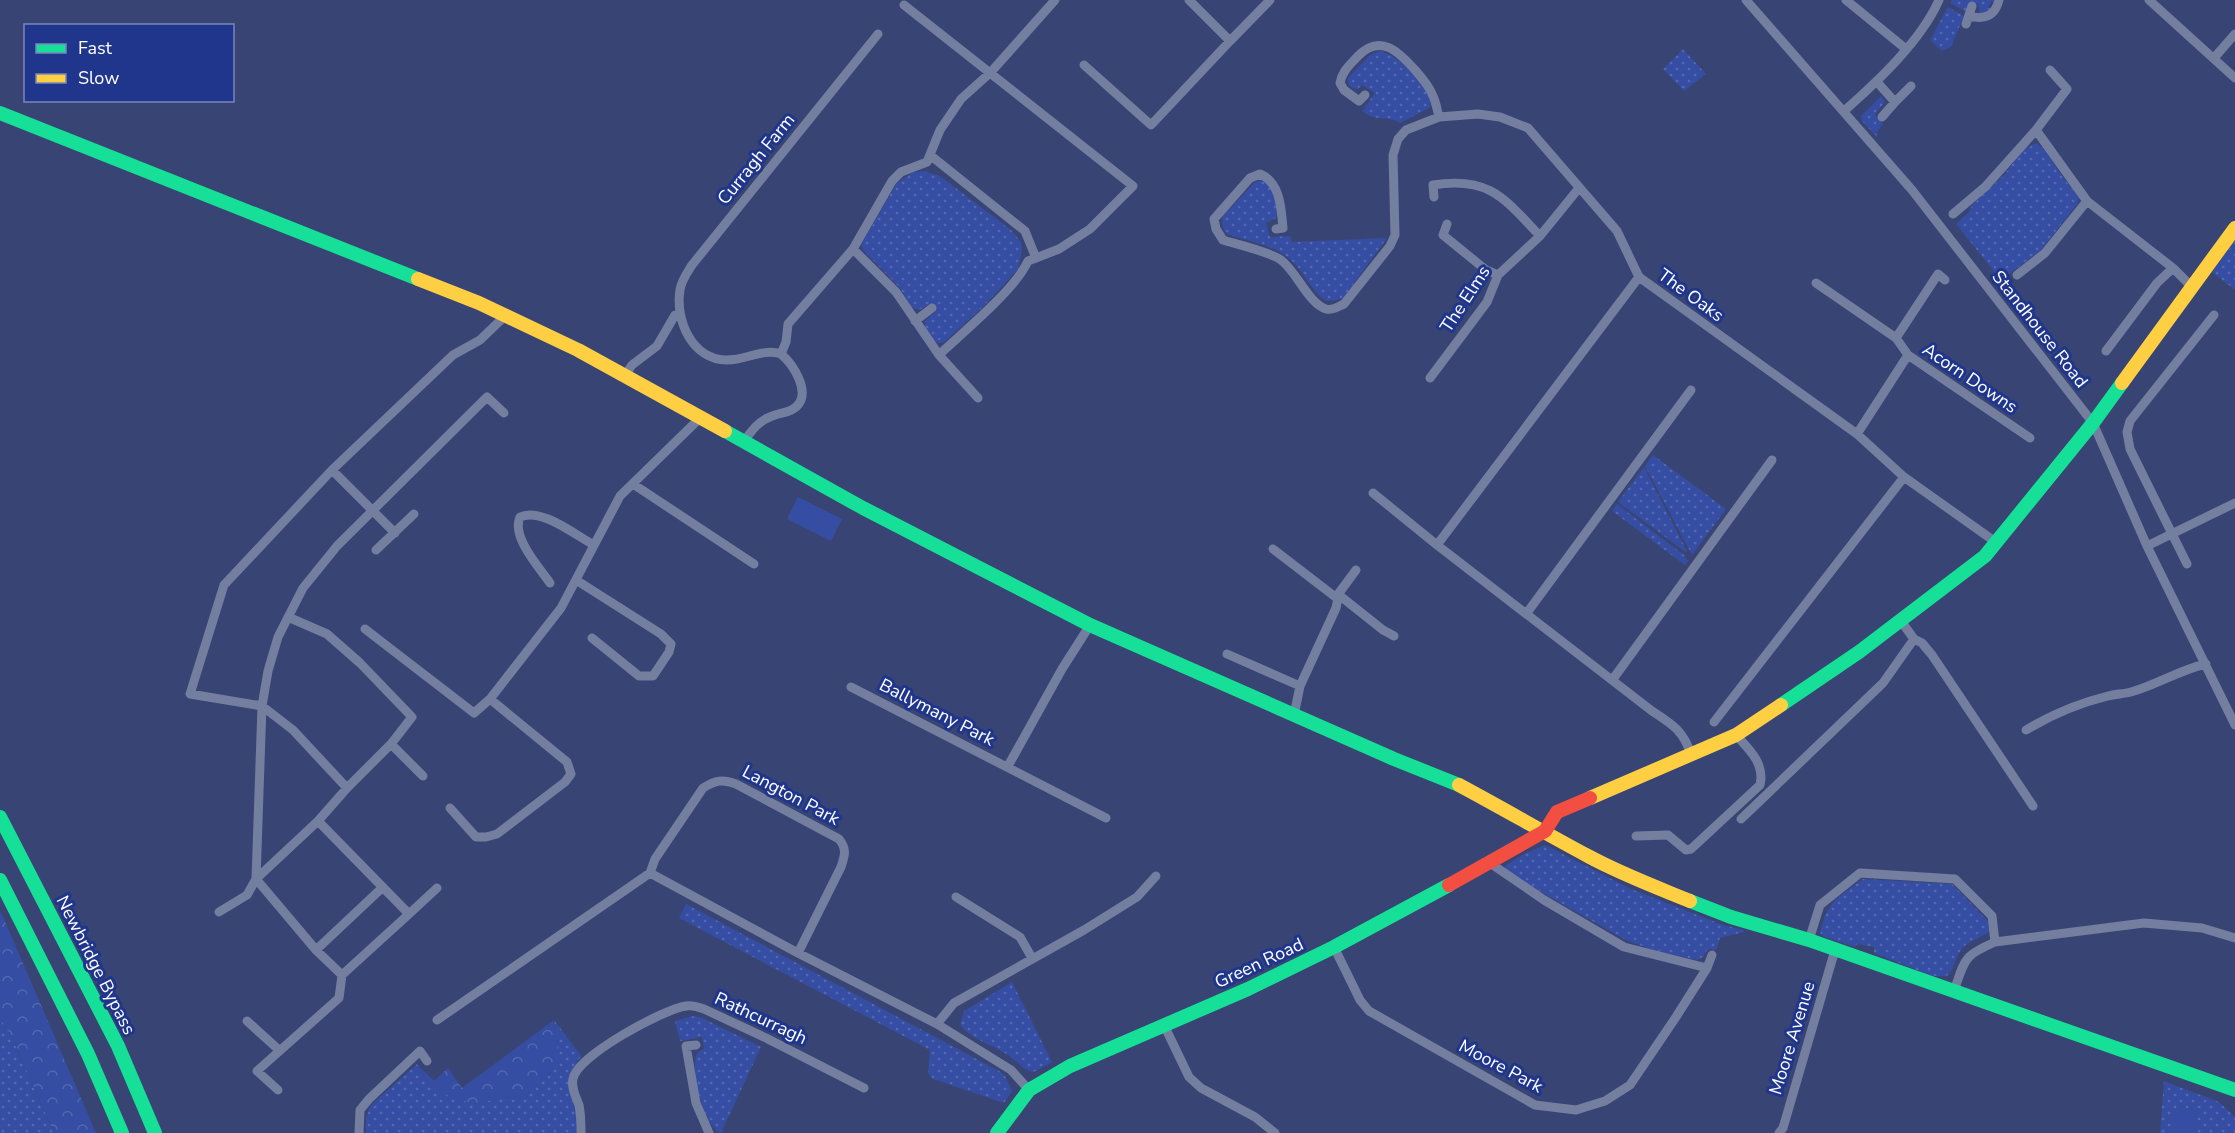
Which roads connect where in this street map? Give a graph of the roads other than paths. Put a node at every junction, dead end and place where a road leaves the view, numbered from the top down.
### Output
1 (1055, 0) edge
2 (1190, 0) edge
3 (1270, 0) edge
4 (1746, 0) edge
5 (1846, 0) edge
6 (1939, 0) edge
7 (1999, 0) edge
8 (2149, 0) edge
9 (904, 5) dead end
10 (1972, 6) dead end
11 (878, 34) dead end
12 (2235, 34) edge
13 (1230, 41) junction
14 (1906, 49) junction
15 (2214, 58) junction
16 (1084, 65) dead end
17 (2050, 70) dead end
18 (991, 72) junction
19 (2235, 78) edge
20 (1877, 82) junction
21 (1911, 86) dead end
22 (1365, 95) dead end
23 (1895, 102) junction
24 (1844, 111) junction
25 (0, 113) edge
26 (1439, 117) junction
27 (1882, 117) dead end
28 (2036, 130) junction
29 (930, 155) junction
30 (1579, 188) junction
31 (1434, 197) dead end
32 (2087, 201) junction
33 (1953, 214) dead end
34 (1447, 224) dead end
35 (2235, 228) edge
36 (1276, 229) dead end
37 (1539, 236) junction
38 (853, 249) junction
39 (1036, 258) junction
40 (2173, 268) junction
41 (1498, 275) junction
42 (2017, 275) dead end
43 (1639, 277) junction
44 (1945, 280) dead end
45 (1816, 283) dead end
46 (2191, 286) junction
47 (932, 308) dead end
48 (679, 314) junction
49 (2214, 315) dead end
50 (505, 316) junction
51 (915, 321) junction
52 (1896, 338) junction
53 (2106, 351) dead end
54 (781, 354) junction
55 (939, 355) junction
56 (1908, 356) junction
57 (625, 375) junction
58 (1430, 378) dead end
59 (1691, 390) dead end
60 (978, 398) dead end
61 (504, 413) dead end
62 (700, 418) junction
63 (2093, 423) junction
64 (1857, 434) junction
65 (2030, 438) dead end
66 (744, 442) junction
67 (1772, 460) dead end
68 (332, 470) junction
69 (1904, 477) junction
70 (633, 484) junction
71 (1372, 493) dead end
72 (2235, 503) edge
73 (373, 510) junction
74 (414, 514) dead end
75 (395, 533) junction
76 (2173, 535) junction
77 (1996, 543) junction
78 (594, 545) junction
79 (1437, 545) junction
80 (2147, 546) junction
81 (1273, 549) dead end
82 (376, 550) dead end
83 (754, 564) dead end
84 (2187, 564) dead end
85 (1356, 570) dead end
86 (576, 580) junction
87 (550, 583) dead end
88 (1338, 597) junction
89 (1526, 614) junction
90 (288, 617) junction
91 (1900, 621) junction
92 (1090, 625) junction
93 (365, 629) dead end
94 (1394, 636) dead end
95 (592, 638) dead end
96 (1914, 639) junction
97 (1227, 654) dead end
98 (2206, 664) junction
99 (1613, 680) junction
100 (1300, 686) junction
101 (851, 687) dead end
102 (490, 699) junction
103 (262, 706) junction
104 (1294, 715) junction
105 (1714, 722) dead end
106 (2235, 725) edge
107 (2026, 730) dead end
108 (1736, 735) junction
109 (391, 744) junction
110 (1691, 755) junction
111 (1008, 766) junction
112 (423, 777) dead end
113 (347, 788) junction
114 (2033, 806) dead end
115 (450, 808) dead end
116 (0, 817) edge
117 (1106, 818) dead end
118 (1741, 819) dead end
119 (318, 822) junction
120 (1545, 831) junction
121 (1636, 836) dead end
122 (1490, 863) junction
123 (650, 873) junction
124 (1156, 876) dead end
125 (256, 879) junction
126 (0, 880) edge
127 (383, 887) junction
128 (437, 888) dead end
129 (956, 897) dead end
130 (219, 912) dead end
131 (409, 914) junction
132 (2235, 938) edge
133 (1809, 940) junction
134 (1995, 942) junction
135 (1334, 947) junction
136 (316, 950) junction
137 (1836, 950) junction
138 (798, 953) junction
139 (1712, 956) dead end
140 (1032, 958) junction
141 (1707, 968) junction
142 (342, 975) junction
143 (1954, 991) junction
144 (437, 1020) dead end
145 (247, 1021) dead end
146 (937, 1024) junction
147 (1164, 1025) junction
148 (696, 1045) dead end
149 (279, 1050) junction
150 (427, 1061) dead end
151 (864, 1088) dead end
152 (278, 1090) dead end
153 (1029, 1090) junction
154 (2235, 1090) edge
155 (122, 1133) edge
156 (155, 1133) edge
157 (359, 1133) edge
158 (581, 1133) edge
159 (709, 1133) edge
160 (997, 1133) edge
161 (1275, 1133) edge
162 (1779, 1133) edge

1 - 18 street
2 - 13 street
3 - 13 street
4 - 24 street, Standhouse Road
5 - 14 street
6 - 14 street
7 - 10 street
8 - 15 street
9 - 18 street
11 - 48 street, Curragh Farm
12 - 15 street
13 - 16 street
14 - 20 street
15 - 19 street
17 - 28 street
18 - 29 street
18 - 39 street
20 - 23 street
20 - 24 street
21 - 23 street
22 - 26 street
23 - 27 street
24 - 63 street, Standhouse Road
25 - 50 main road
26 - 30 street
26 - 36 street
28 - 32 street
28 - 33 street
29 - 38 street
29 - 39 street
30 - 37 street, The Elms
30 - 43 street
31 - 37 street
32 - 40 street
32 - 42 street
34 - 41 street
35 - 46 main road, Green Road
37 - 41 street, The Elms
38 - 51 street
38 - 54 street
39 - 55 street
40 - 46 street
40 - 53 street
41 - 58 street, The Elms
43 - 64 street, The Oaks
43 - 79 street, The Oaks
44 - 52 street
45 - 52 street
46 - 63 main road, Green Road
47 - 51 street
48 - 54 street
48 - 57 street
49 - 76 street
50 - 57 main road
50 - 68 street
51 - 55 street
52 - 56 street
54 - 66 street
55 - 60 street
56 - 64 street, Acorn Downs
56 - 65 street, Acorn Downs
57 - 62 main road
59 - 89 street
61 - 73 street
62 - 66 main road
62 - 70 street
63 - 77 main road, Green Road
63 - 80 street, Standhouse Road
64 - 69 street, The Oaks
66 - 92 main road
67 - 99 street
68 - 73 street
68 - 103 street
69 - 77 street, The Oaks
69 - 105 street
70 - 78 street
70 - 83 street
71 - 79 street
72 - 76 street
73 - 75 street
73 - 90 street
74 - 75 street
75 - 82 street
76 - 80 street
76 - 84 street
77 - 91 main road, Green Road
78 - 86 street
78 - 87 street
79 - 89 street
80 - 98 street, Standhouse Road
81 - 88 street
85 - 88 street
86 - 95 street
86 - 102 street
88 - 94 street
88 - 100 street
89 - 99 street
90 - 103 street
90 - 109 street
91 - 96 street
91 - 108 main road, Green Road
92 - 104 main road
92 - 111 street, Ballymany Park
93 - 102 street
96 - 114 street
96 - 118 street
97 - 100 street
98 - 106 street, Standhouse Road
98 - 107 street
99 - 110 street
100 - 104 street
101 - 111 street, Ballymany Park
102 - 115 street
103 - 113 street
103 - 125 street
104 - 120 main road
108 - 110 main road, Green Road
108 - 121 street
109 - 112 street
109 - 113 street
110 - 120 main road, Green Road
111 - 117 street, Ballymany Park
113 - 119 street
116 - 156 main road, Newbridge Bypass
119 - 125 street
119 - 127 street
120 - 122 main road, Green Road
120 - 133 main road
122 - 135 main road, Green Road
122 - 141 street
123 - 138 street
123 - 138 street, Langton Park
123 - 144 street, Langton Park
124 - 140 street
125 - 130 street
125 - 136 street
126 - 155 main road
127 - 131 street
127 - 136 street
128 - 131 street
129 - 140 street
131 - 142 street
132 - 134 street
133 - 134 street
133 - 137 main road
134 - 143 street
135 - 141 street, Moore Park
135 - 147 main road, Green Road
136 - 142 street
137 - 143 main road
137 - 162 street, Moore Avenue
138 - 146 street
139 - 141 street, Moore Park
140 - 146 street
142 - 149 street
143 - 154 main road
145 - 149 street
146 - 153 street
147 - 153 main road, Green Road
147 - 161 street
148 - 159 street
149 - 152 street
150 - 157 street
151 - 158 street, Rathcurragh
153 - 160 main road, Green Road

